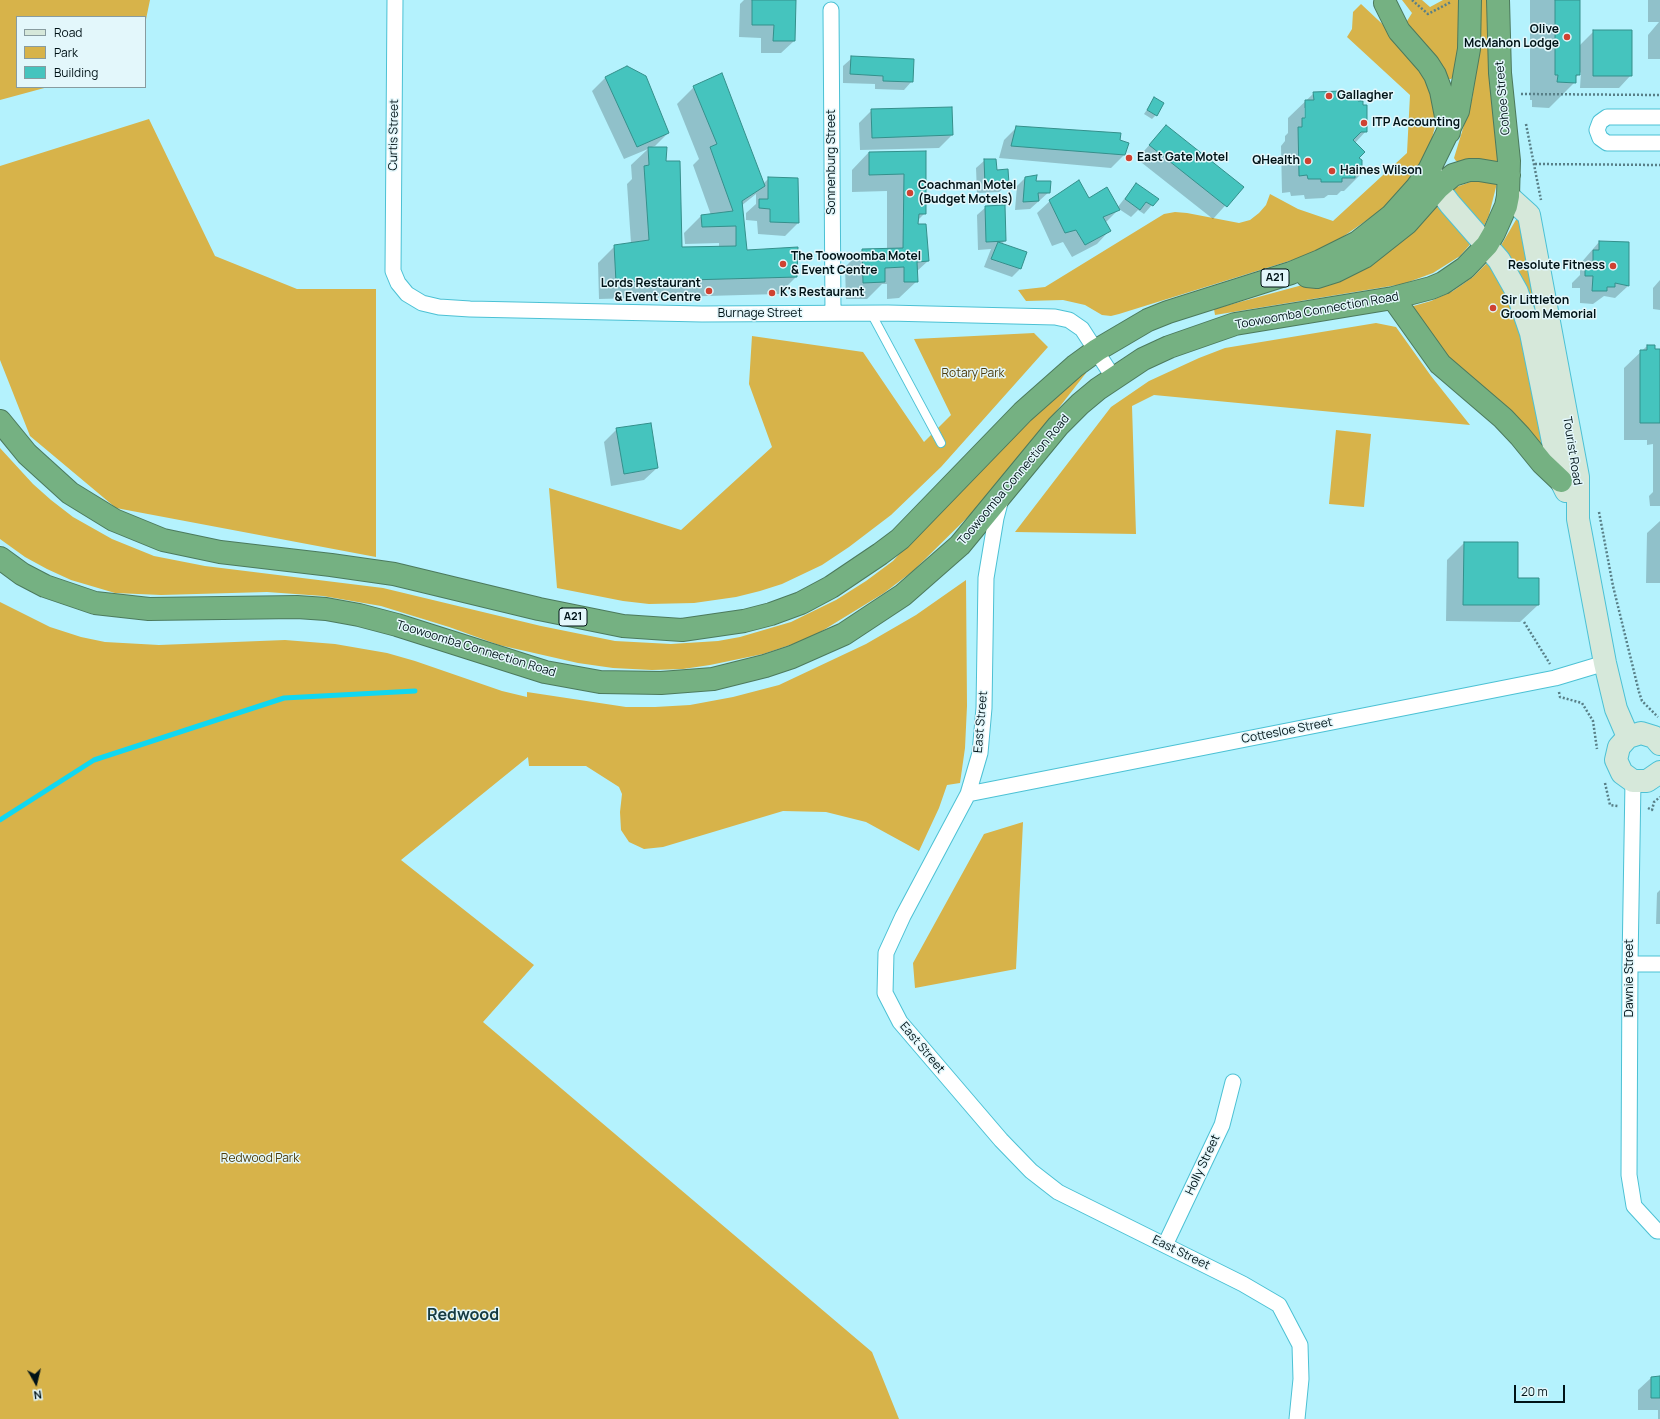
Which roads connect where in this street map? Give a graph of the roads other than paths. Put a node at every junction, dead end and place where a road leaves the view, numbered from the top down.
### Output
1 (396, 0) edge
2 (1498, 0) edge
3 (1460, 1) edge
4 (1383, 2) edge
5 (831, 10) dead end
6 (1660, 117) edge
7 (1449, 132) junction
8 (1660, 143) edge
9 (1509, 175) junction
10 (1434, 179) junction
11 (1508, 196) junction
12 (1487, 245) junction
13 (393, 271) joint
14 (1393, 298) junction
15 (833, 313) junction
16 (871, 313) junction
17 (1097, 350) junction
18 (1113, 377) junction
19 (0, 421) edge
20 (942, 443) dead end
21 (1561, 481) junction
22 (1003, 494) junction
23 (1578, 519) junction
24 (0, 558) edge
25 (1605, 663) junction
26 (1628, 737) junction
27 (1660, 744) edge
28 (1660, 772) edge
29 (1633, 781) junction
30 (968, 794) junction
31 (1630, 964) junction
32 (1660, 964) edge
33 (1233, 1082) dead end
34 (1660, 1231) edge
35 (1166, 1245) junction
36 (1297, 1419) edge

1 - 13 street, Curtis Street
2 - 9 highway, Cohoe Street
3 - 7 highway
4 - 7 highway
5 - 15 street, Sonnenburg Street
6 - 8 street
7 - 10 highway
9 - 10 highway
9 - 11 highway, Cohoe Street
10 - 12 street, Tourist Road
10 - 17 highway, A21
11 - 12 highway, Toowoomba Connection Road
11 - 23 street, Tourist Road
12 - 14 highway, Toowoomba Connection Road
12 - 21 street, Tourist Road
13 - 15 street, Burnage Street
14 - 18 highway, Toowoomba Connection Road
14 - 21 highway
15 - 16 street, Burnage Street
16 - 17 street, Burnage Street
16 - 20 lane
17 - 18 street, Burnage Street
17 - 19 highway, A21
18 - 22 highway, Toowoomba Connection Road
21 - 23 street, Tourist Road
22 - 24 highway, Toowoomba Connection Road
22 - 30 street, East Street
23 - 25 street, Tourist Road
25 - 26 street, Tourist Road
25 - 30 street, Cottesloe Street
26 - 27 street
26 - 29 street
28 - 29 street
29 - 31 street, Dawnie Street
30 - 35 street, East Street
31 - 32 street
31 - 34 street, Dawnie Street
33 - 35 street, Holly Street
35 - 36 street, East Street

